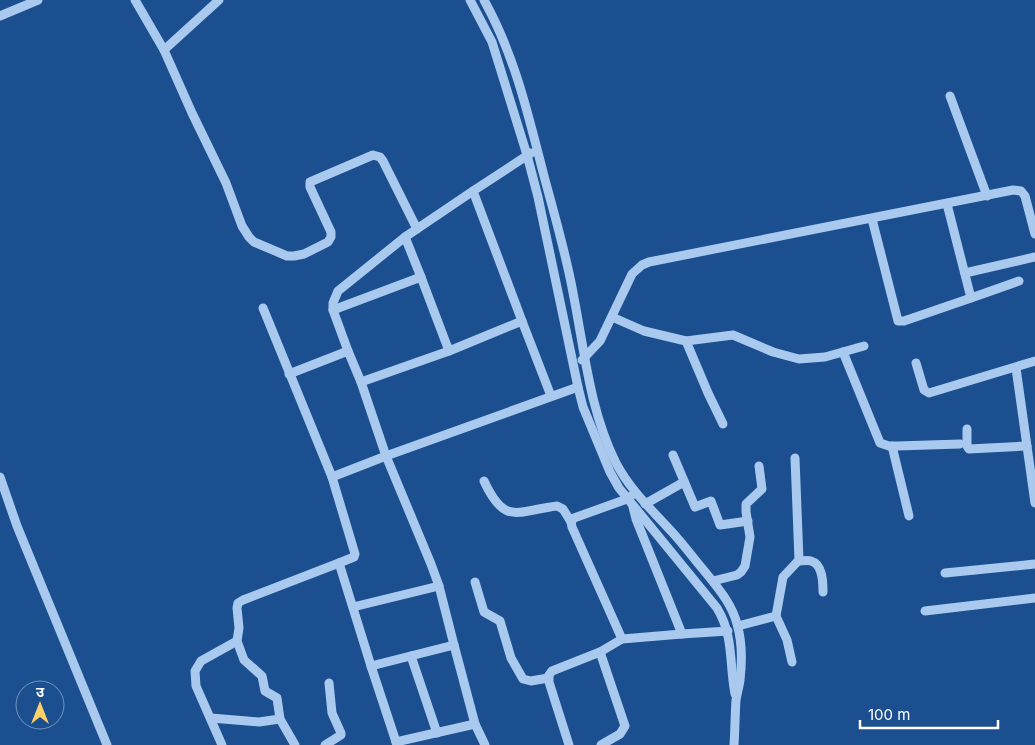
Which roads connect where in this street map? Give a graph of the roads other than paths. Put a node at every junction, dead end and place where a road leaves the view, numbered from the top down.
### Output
1 (38, 0) edge
2 (135, 0) edge
3 (219, 0) edge
4 (470, 0) edge
5 (484, 0) edge
6 (0, 16) edge
7 (162, 46) junction
8 (950, 96) dead end
9 (537, 148) junction
10 (527, 155) junction
11 (473, 191) junction
12 (987, 196) junction
13 (947, 204) junction
14 (872, 219) junction
15 (414, 222) junction
16 (1035, 234) edge
17 (405, 236) junction
18 (1035, 257) edge
19 (568, 272) junction
20 (965, 273) junction
21 (421, 277) junction
22 (554, 277) junction
23 (1019, 281) dead end
24 (971, 298) junction
25 (263, 308) dead end
26 (333, 310) junction
27 (612, 317) junction
28 (522, 321) junction
29 (686, 341) junction
30 (864, 346) dead end
31 (348, 350) junction
32 (449, 350) junction
33 (843, 352) junction
34 (584, 358) junction
35 (1035, 361) edge
36 (916, 363) dead end
37 (573, 366) junction
38 (1016, 368) junction
39 (289, 374) junction
40 (361, 382) junction
41 (578, 387) junction
42 (551, 396) junction
43 (723, 424) dead end
44 (967, 429) dead end
45 (960, 444) dead end
46 (892, 446) junction
47 (1027, 446) junction
48 (673, 455) dead end
49 (386, 456) junction
50 (794, 458) dead end
51 (759, 466) dead end
52 (0, 478) edge
53 (332, 478) junction
54 (484, 481) dead end
55 (684, 482) junction
56 (636, 493) junction
57 (630, 502) junction
58 (1035, 502) edge
59 (645, 504) junction
60 (909, 516) dead end
61 (748, 520) junction
62 (571, 522) junction
63 (798, 561) junction
64 (339, 563) junction
65 (1035, 564) edge
66 (944, 573) dead end
67 (713, 581) junction
68 (475, 582) dead end
69 (439, 586) junction
70 (823, 592) dead end
71 (1035, 598) edge
72 (352, 608) junction
73 (925, 611) dead end
74 (776, 616) junction
75 (738, 626) junction
76 (728, 631) junction
77 (682, 634) junction
78 (622, 639) junction
79 (237, 641) junction
80 (454, 644) junction
81 (600, 652) junction
82 (411, 656) junction
83 (792, 662) dead end
84 (371, 666) junction
85 (548, 678) junction
86 (329, 683) dead end
87 (737, 699) junction
88 (211, 718) junction
89 (280, 719) junction
90 (475, 724) junction
91 (438, 733) junction
92 (396, 744) edge
93 (107, 745) edge
94 (222, 745) edge
95 (295, 745) edge
96 (325, 745) edge
97 (485, 745) edge
98 (569, 745) edge
99 (601, 745) edge
100 (734, 745) edge

1 - 6 street
2 - 7 street
3 - 7 street
4 - 10 street
5 - 9 street
7 - 15 street
8 - 12 street
9 - 10 street
9 - 19 street
10 - 11 street
10 - 22 street
11 - 15 street
11 - 28 street
12 - 13 street
12 - 16 street
13 - 14 street
13 - 20 street
14 - 24 street
14 - 27 street
15 - 17 street
17 - 21 street
17 - 26 street
18 - 20 street
19 - 22 street
19 - 34 street
20 - 24 street
21 - 26 street
21 - 32 street
22 - 37 street
23 - 24 street
25 - 39 street
26 - 31 street
27 - 29 street
27 - 34 street
28 - 32 street
28 - 42 street
29 - 33 street
29 - 43 street
30 - 33 street
31 - 39 street
31 - 40 street
32 - 40 street
33 - 46 street
34 - 37 street
34 - 56 street
35 - 38 street
36 - 38 street
37 - 41 street
38 - 47 street
39 - 53 street
40 - 49 street
41 - 42 street
41 - 57 street
42 - 49 street
44 - 47 street
45 - 46 street
46 - 60 street
47 - 58 street
48 - 55 street
49 - 53 street
49 - 69 street
50 - 63 street
51 - 61 street
52 - 93 street
53 - 64 street
54 - 62 street
55 - 59 street
55 - 61 street
56 - 57 street
56 - 59 street
57 - 62 street
57 - 76 street
57 - 77 street
59 - 67 street
61 - 67 street
62 - 78 street
63 - 70 street
63 - 74 street
64 - 72 street
64 - 79 street
65 - 66 street
67 - 75 street
68 - 85 street
69 - 72 street
69 - 80 street
71 - 73 street
72 - 84 street
74 - 75 street
74 - 83 street
75 - 87 street
76 - 77 street
76 - 87 street
77 - 78 street
78 - 81 street
79 - 88 street
79 - 89 street
80 - 82 street
80 - 90 street
81 - 85 street
81 - 99 street
82 - 84 street
82 - 91 street
84 - 92 street
85 - 98 street
86 - 96 street
87 - 100 street
88 - 89 street
88 - 94 street
89 - 95 street
90 - 91 street
90 - 97 street
91 - 92 street

